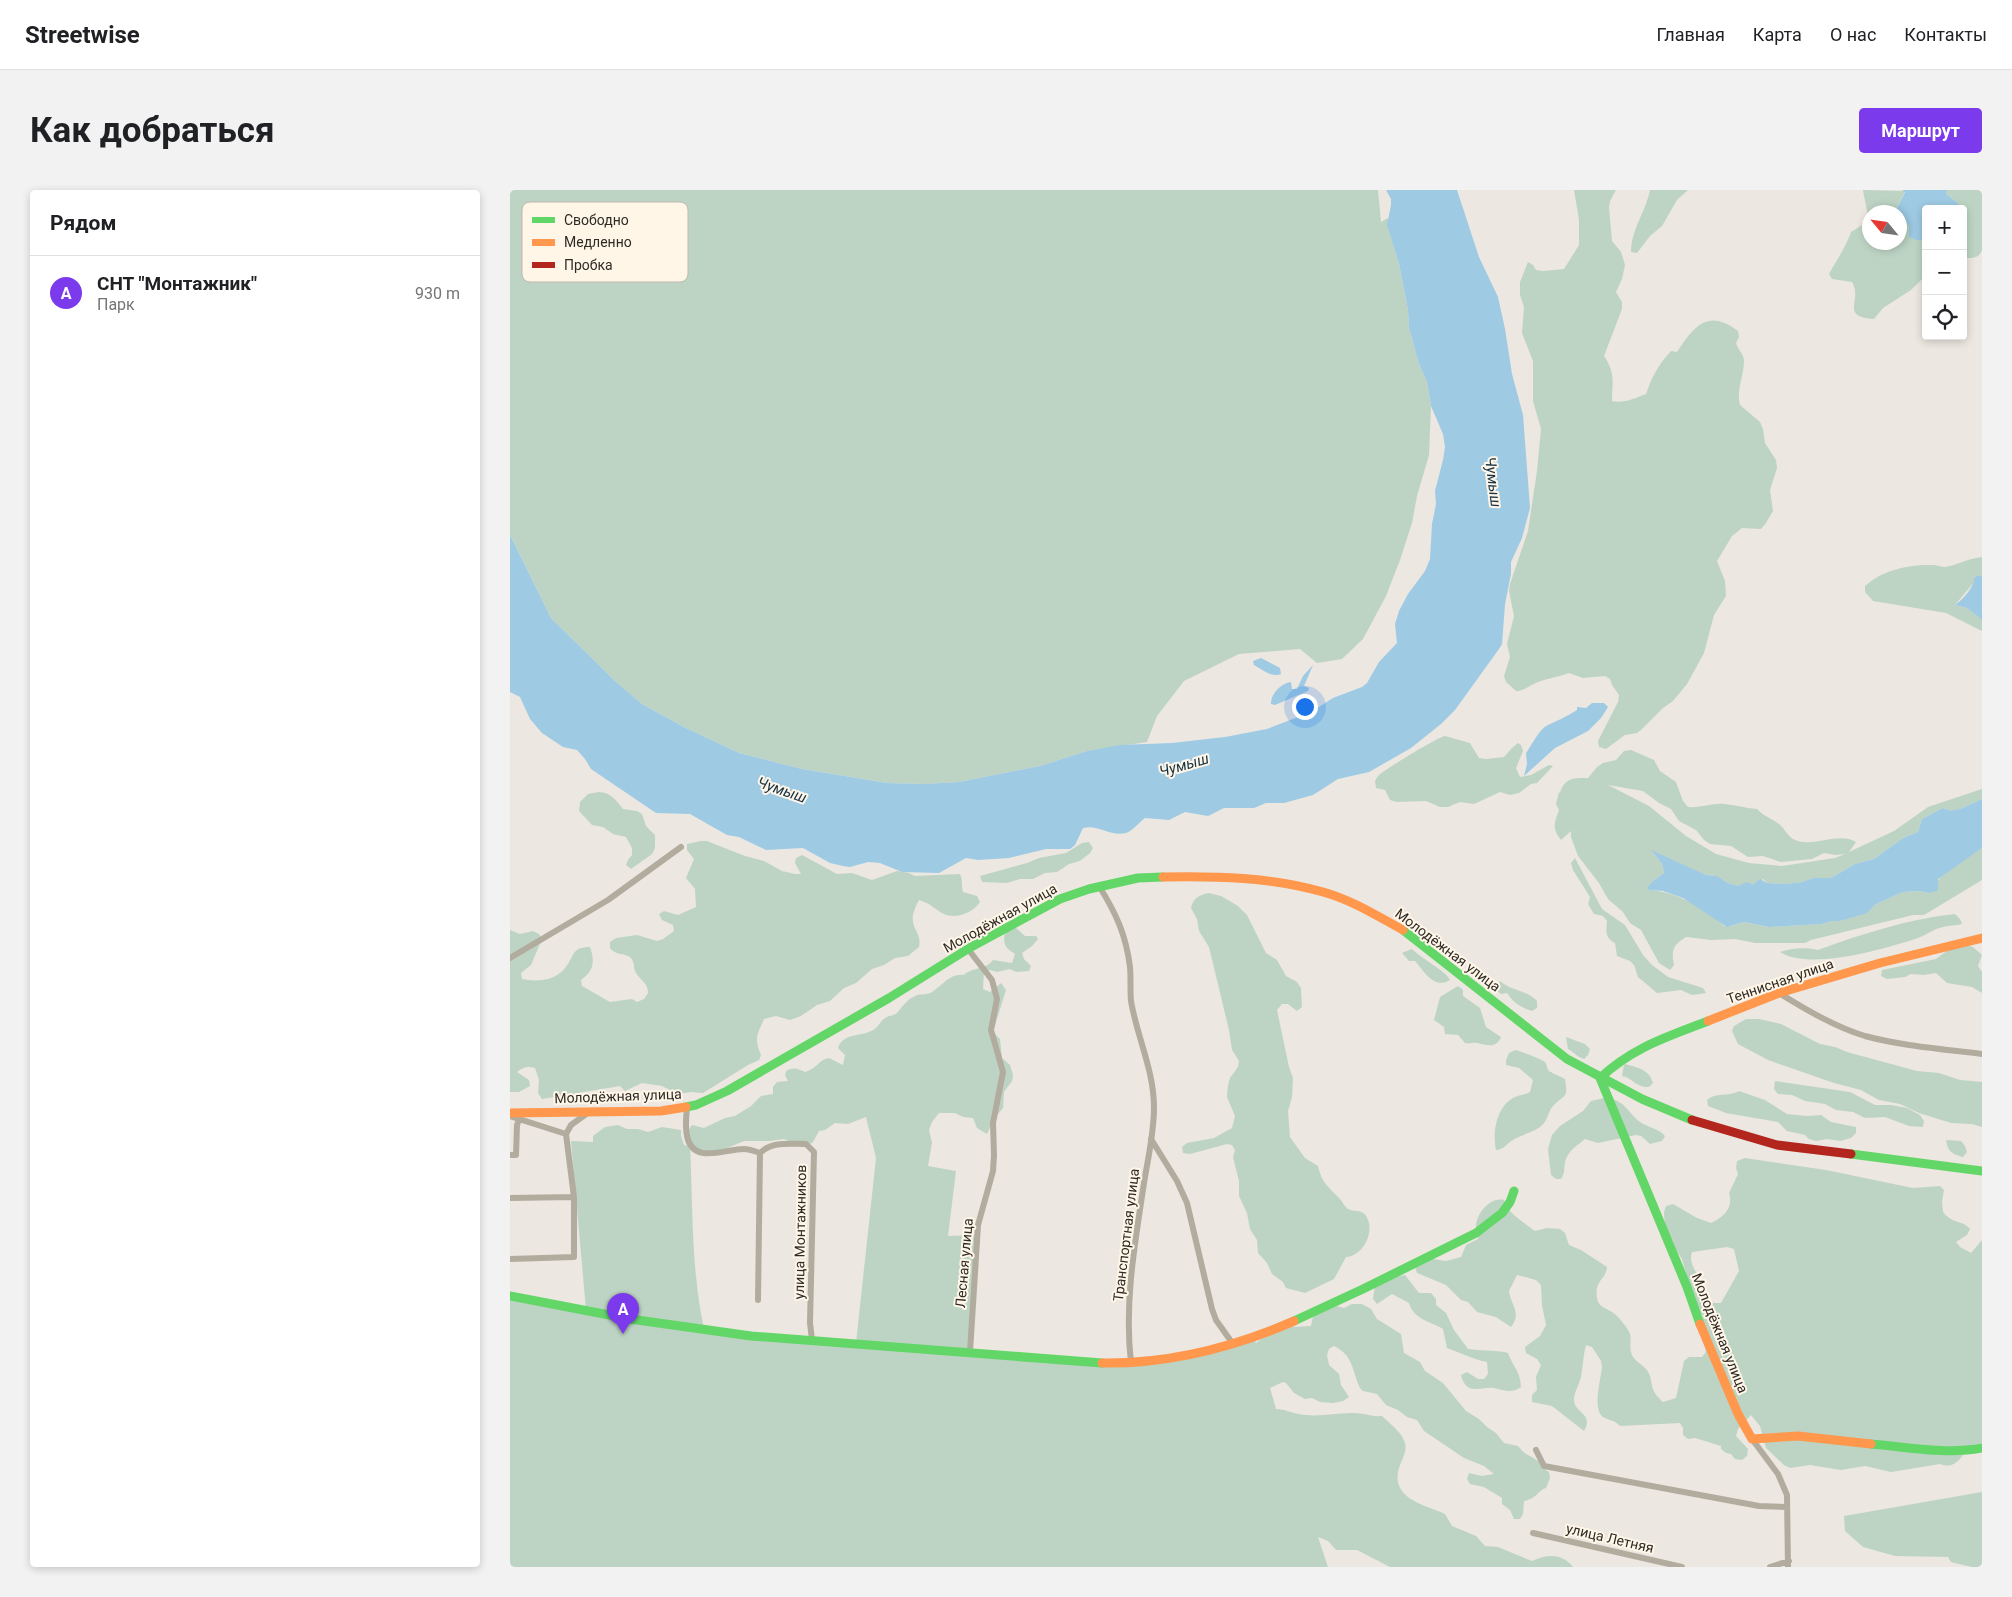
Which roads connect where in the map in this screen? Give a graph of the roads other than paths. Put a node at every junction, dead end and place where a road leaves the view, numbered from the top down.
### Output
1 (681, 847) dead end
2 (1100, 886) junction
3 (1982, 938) edge
4 (968, 949) junction
5 (510, 958) edge
6 (1779, 993) junction
7 (1982, 1054) edge
8 (1600, 1078) junction
9 (687, 1108) junction
10 (590, 1111) junction
11 (510, 1114) edge
12 (519, 1120) junction
13 (566, 1134) junction
14 (1151, 1140) junction
15 (760, 1153) junction
16 (510, 1155) edge
17 (1982, 1171) edge
18 (1514, 1191) dead end
19 (574, 1197) junction
20 (510, 1198) edge
21 (510, 1260) edge
22 (510, 1296) edge
23 (758, 1300) dead end
24 (812, 1340) junction
25 (1233, 1344) junction
26 (970, 1352) junction
27 (1131, 1363) junction
28 (1752, 1439) junction
29 (1982, 1448) edge
30 (1536, 1450) dead end
31 (1787, 1507) junction
32 (1533, 1533) dead end
33 (1788, 1564) edge
34 (1682, 1567) edge
35 (1770, 1567) edge

1 - 5 street
2 - 4 street, Молодёжная улица
2 - 8 street, Молодёжная улица
2 - 14 street, Транспортная улица
3 - 6 street, Теннисная улица
4 - 9 street, Молодёжная улица
4 - 26 street, Лесная улица
6 - 7 street
6 - 8 street, Теннисная улица
8 - 17 street, Молодёжная улица
8 - 28 street, Молодёжная улица
9 - 10 street, Молодёжная улица
9 - 15 street
10 - 11 street, Молодёжная улица
10 - 13 street
11 - 12 street
12 - 13 street
12 - 16 street
13 - 19 street
14 - 25 street
14 - 27 street, Транспортная улица
15 - 23 street
15 - 24 street, улица Монтажников
18 - 25 street
19 - 20 street
19 - 21 street
22 - 24 street
24 - 26 street
25 - 27 street
26 - 27 street
28 - 29 street
28 - 31 street
30 - 31 street
31 - 33 street
32 - 34 street, улица Летняя
33 - 35 street

